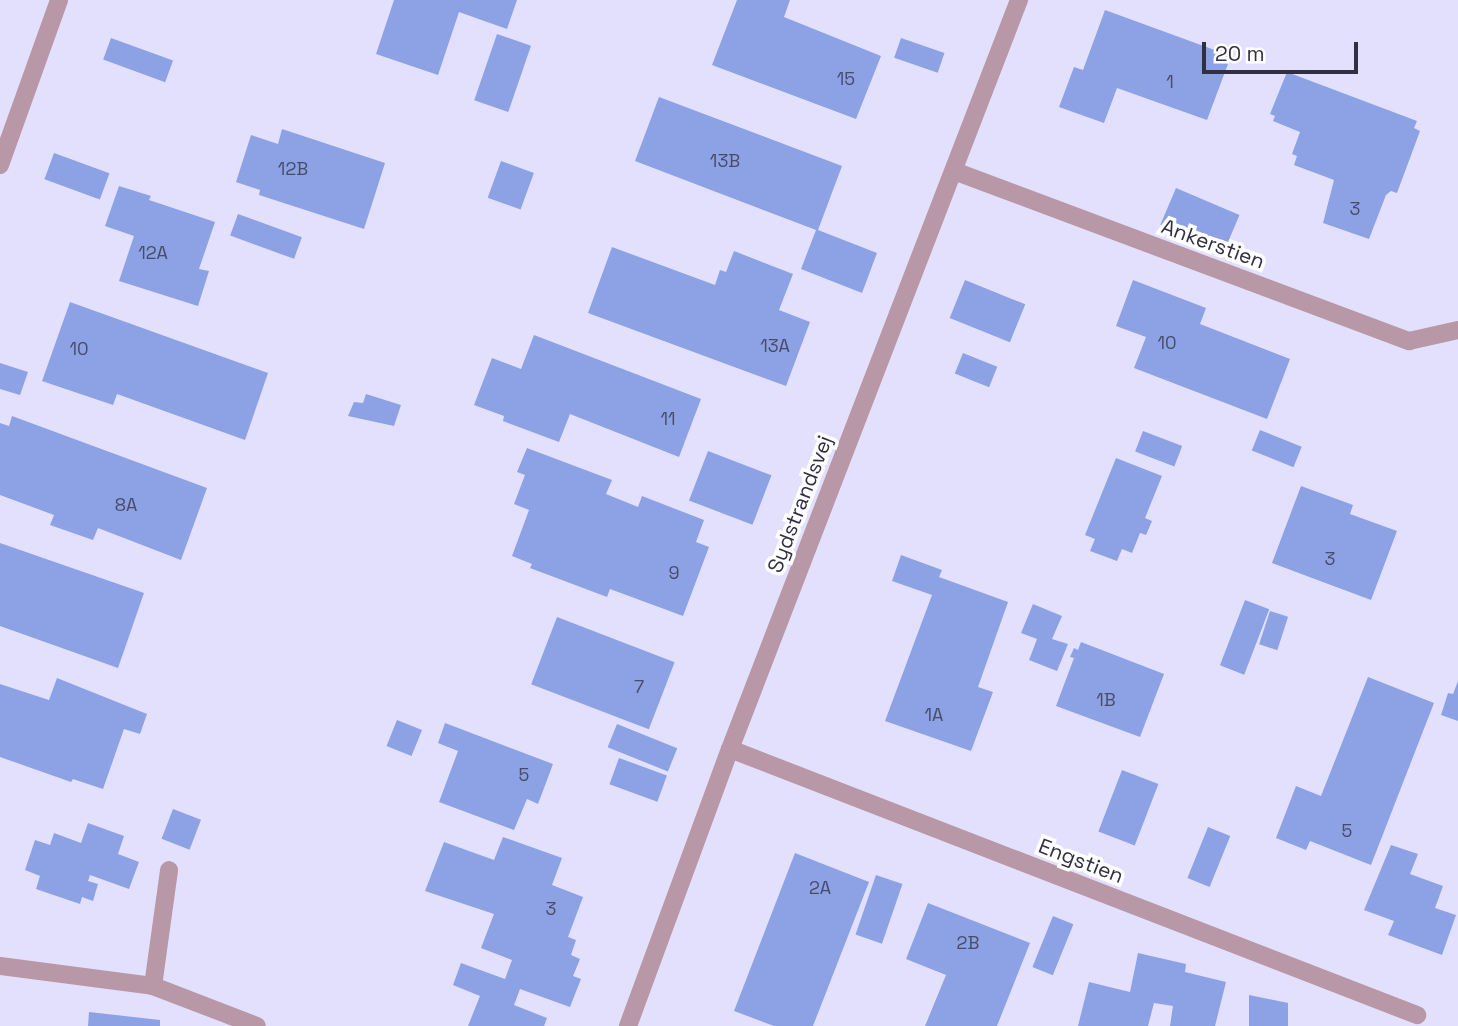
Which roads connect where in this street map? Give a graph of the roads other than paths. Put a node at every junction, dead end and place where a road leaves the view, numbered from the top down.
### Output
1 (59, 0) edge
2 (1019, 0) edge
3 (0, 165) edge
4 (954, 171) junction
5 (1458, 330) edge
6 (730, 749) junction
7 (169, 870) dead end
8 (0, 966) edge
9 (153, 986) junction
10 (1417, 1015) dead end
11 (257, 1026) edge
12 (628, 1026) edge

1 - 3 street
2 - 4 street, Sydstrandsvej
4 - 5 street, Ankerstien
4 - 6 street, Sydstrandsvej
6 - 10 street, Engstien
6 - 12 street, Sydstrandsvej
7 - 9 street
8 - 9 street
9 - 11 street

